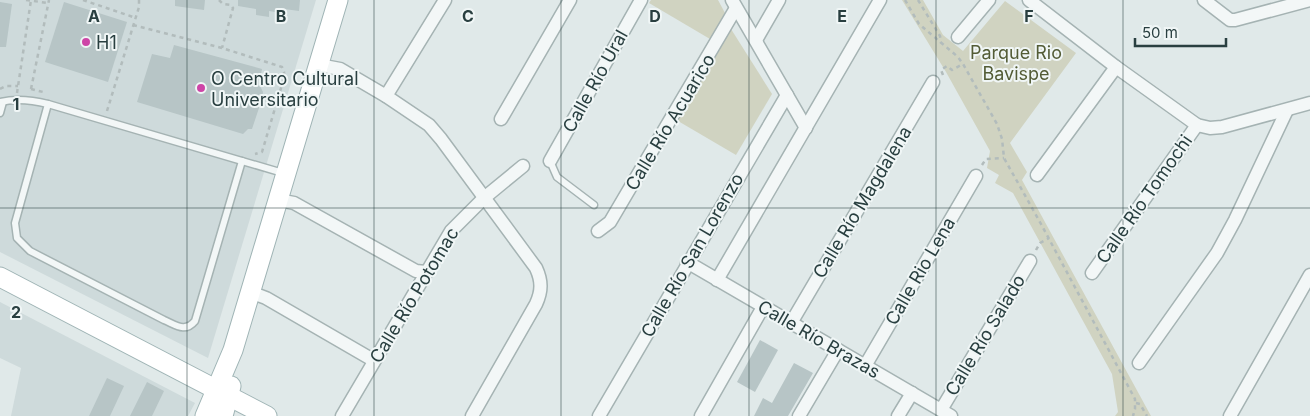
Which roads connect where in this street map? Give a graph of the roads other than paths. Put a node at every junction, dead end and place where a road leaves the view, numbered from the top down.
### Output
1 (338, 0) edge
2 (445, 0) edge
3 (570, 0) edge
4 (641, 0) edge
5 (779, 0) edge
6 (880, 0) edge
7 (989, 0) edge
8 (1028, 0) edge
9 (1204, 0) edge
10 (1310, 0) edge
11 (734, 4) edge
12 (958, 37) dead end
13 (756, 40) junction
14 (320, 65) junction
15 (1116, 67) junction
16 (933, 82) road end
17 (786, 95) junction
18 (386, 96) junction
19 (2, 102) edge
20 (1310, 103) edge
21 (48, 104) junction
22 (1287, 110) junction
23 (0, 113) edge
24 (501, 119) dead end
25 (1197, 125) junction
26 (806, 128) junction
27 (242, 161) junction
28 (550, 161) joint
29 (523, 166) dead end
30 (285, 174) junction
31 (1037, 175) dead end
32 (976, 176) road end
33 (484, 198) junction
34 (278, 200) junction
35 (594, 205) dead end
36 (598, 232) dead end
37 (1030, 261) road end
38 (687, 262) junction
39 (426, 272) junction
40 (1092, 273) dead end
41 (1310, 275) edge
42 (0, 277) edge
43 (717, 280) junction
44 (250, 292) junction
45 (763, 307) junction
46 (791, 323) junction
47 (838, 350) junction
48 (373, 360) junction
49 (1139, 363) dead end
50 (865, 366) junction
51 (912, 393) junction
52 (223, 394) junction
53 (946, 413) edge
54 (206, 416) edge
55 (223, 416) edge
56 (267, 416) edge
57 (342, 416) edge
58 (472, 416) edge
59 (599, 416) edge
60 (701, 416) edge
61 (799, 416) edge
62 (898, 416) edge
63 (1230, 416) edge

1 - 14 main road
2 - 18 street
3 - 24 street
4 - 28 street, Calle Río Ural
5 - 13 street
6 - 26 street, Calle Río San Lorenzo
7 - 12 street
8 - 15 street
9 - 10 street
11 - 13 street
11 - 36 street, Calle Río Acuarico
13 - 17 street
14 - 18 street
14 - 30 main road
15 - 25 street
15 - 31 street
16 - 46 street, Calle Río Magdalena
17 - 26 street
17 - 38 street, Calle Río San Lorenzo
18 - 33 street
19 - 21 lane
19 - 23 lane
20 - 22 street
21 - 27 lane
21 - 27 lane
22 - 25 street
22 - 49 street
25 - 40 street, Calle Río Tomochi
26 - 43 street, Calle Río San Lorenzo
27 - 30 lane
28 - 35 lane
29 - 33 street, Calle Río Potomac
30 - 34 main road
32 - 50 street, Calle Rio Lena
33 - 39 street, Calle Río Potomac
33 - 58 street
34 - 39 street
34 - 44 main road
37 - 53 street, Calle Río Salado
38 - 43 street, Calle Río Brazas
38 - 59 street, Calle Río San Lorenzo
39 - 48 street, Calle Río Potomac
41 - 63 street
42 - 52 main road
43 - 45 street, Calle Río Brazas
44 - 48 street
44 - 52 main road
45 - 46 street, Calle Río Brazas
45 - 60 street
46 - 47 street, Calle Río Brazas
47 - 50 street, Calle Río Brazas
47 - 61 street
48 - 57 street, Calle Río Potomac
50 - 51 street, Calle Río Brazas
51 - 53 street, Calle Río Brazas
51 - 62 street
52 - 54 main road
52 - 55 main road
52 - 56 main road

